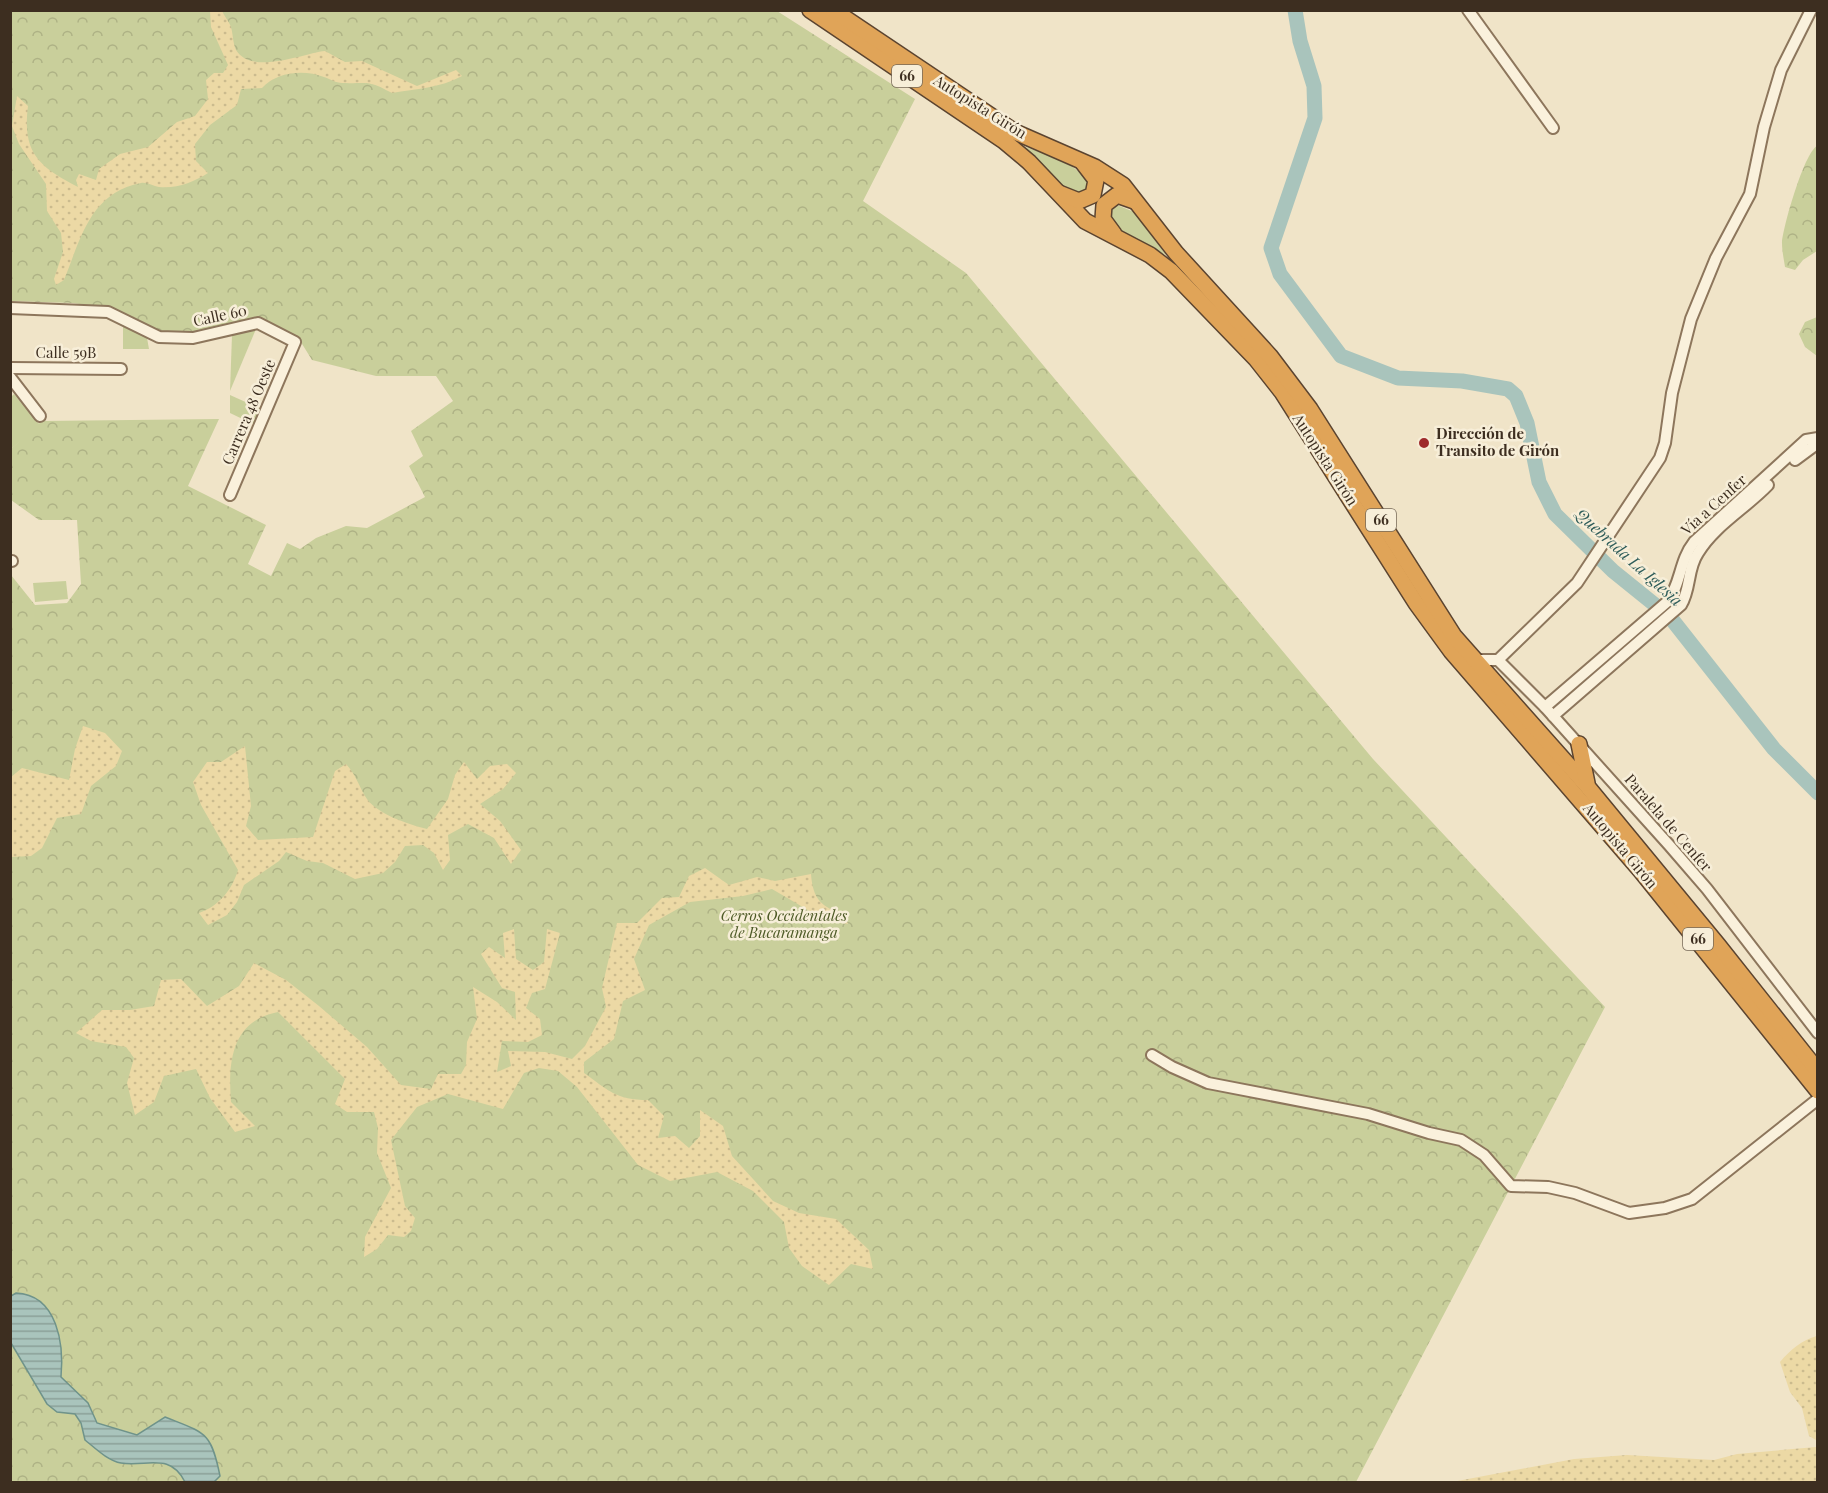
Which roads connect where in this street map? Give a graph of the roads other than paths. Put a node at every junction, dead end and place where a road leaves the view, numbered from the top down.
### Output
1 (810, 10) edge
2 (833, 10) edge
3 (1468, 10) edge
4 (1811, 10) edge
5 (1553, 128) dead end
6 (1080, 160) junction
7 (1056, 192) junction
8 (1137, 202) junction
9 (1115, 236) junction
10 (10, 308) edge
11 (295, 342) joint
12 (10, 368) edge
13 (121, 369) dead end
14 (10, 377) edge
15 (40, 416) dead end
16 (1818, 438) edge
17 (1818, 443) edge
18 (230, 495) dead end
19 (1476, 660) junction
20 (1498, 660) junction
21 (1545, 707) junction
22 (1553, 716) junction
23 (1579, 744) junction
24 (1587, 786) junction
25 (1818, 1033) edge
26 (1152, 1055) dead end
27 (1818, 1071) edge
28 (1818, 1091) edge
29 (1818, 1099) edge

1 - 7 highway, Autopista Girón / 66
2 - 6 highway, Autopista Girón / 66
3 - 5 street
4 - 20 street
6 - 7 highway
6 - 8 highway, Autopista Girón / 66
7 - 9 highway, Autopista Girón / 66
8 - 9 highway
8 - 19 highway, Autopista Girón / 66
9 - 28 highway, Autopista Girón / 66
10 - 11 street, Calle 60
11 - 18 street, Carrera 48 Oeste
12 - 13 street, Calle 59B
14 - 15 street
16 - 21 street, Vía a Cenfer
17 - 22 street, Vía a Cenfer
19 - 20 street
19 - 24 highway, Autopista Girón / 66
20 - 21 street, Paralela de Cenfer
21 - 22 street, Paralela de Cenfer
22 - 23 street, Paralela de Cenfer
23 - 24 highway
23 - 25 street, Paralela de Cenfer
24 - 27 highway, Autopista Girón / 66
26 - 29 street

